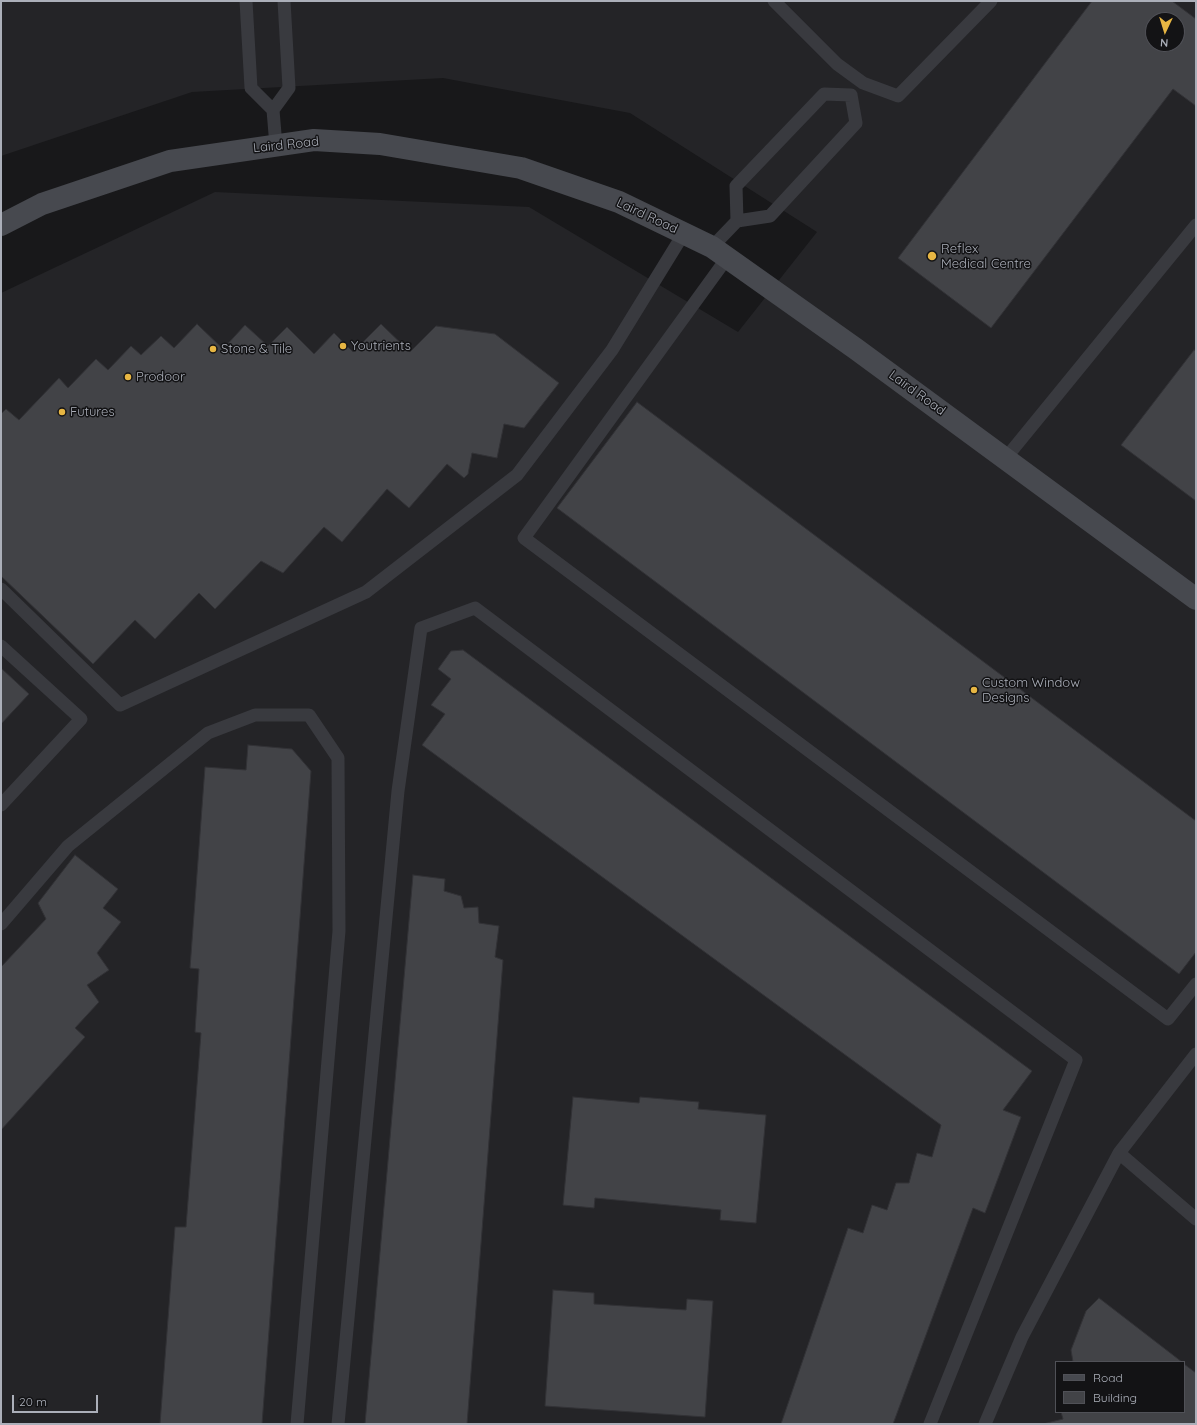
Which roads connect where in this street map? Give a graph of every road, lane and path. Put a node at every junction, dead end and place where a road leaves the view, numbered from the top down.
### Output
1 (246, 1) edge
2 (284, 1) edge
3 (774, 1) edge
4 (991, 1) edge
5 (863, 83) junction
6 (851, 95) junction
7 (273, 110) junction
8 (276, 146) junction
9 (737, 221) junction
10 (1, 225) edge
11 (1196, 225) edge
12 (684, 233) junction
13 (719, 253) junction
14 (1005, 459) junction
15 (1, 589) edge
16 (1196, 599) edge
17 (1, 646) edge
18 (1, 805) edge
19 (1, 924) edge
20 (1196, 984) edge
21 (1196, 1054) edge
22 (1119, 1153) junction
23 (1196, 1219) edge
24 (297, 1424) edge
25 (338, 1424) edge
26 (930, 1424) edge
27 (985, 1424) edge

1 - 7 lane
2 - 7 lane
3 - 5 lane
4 - 5 lane
5 - 6 lane
6 - 9 lane
6 - 9 lane
7 - 8 lane
8 - 10 street, Laird Road
8 - 12 street, Laird Road
9 - 13 lane
11 - 14 lane
12 - 13 street, Laird Road
12 - 15 lane
13 - 14 street, Laird Road
13 - 20 lane
14 - 16 street, Laird Road
17 - 18 lane
19 - 24 lane
21 - 22 lane
22 - 23 lane
22 - 27 lane
25 - 26 lane

